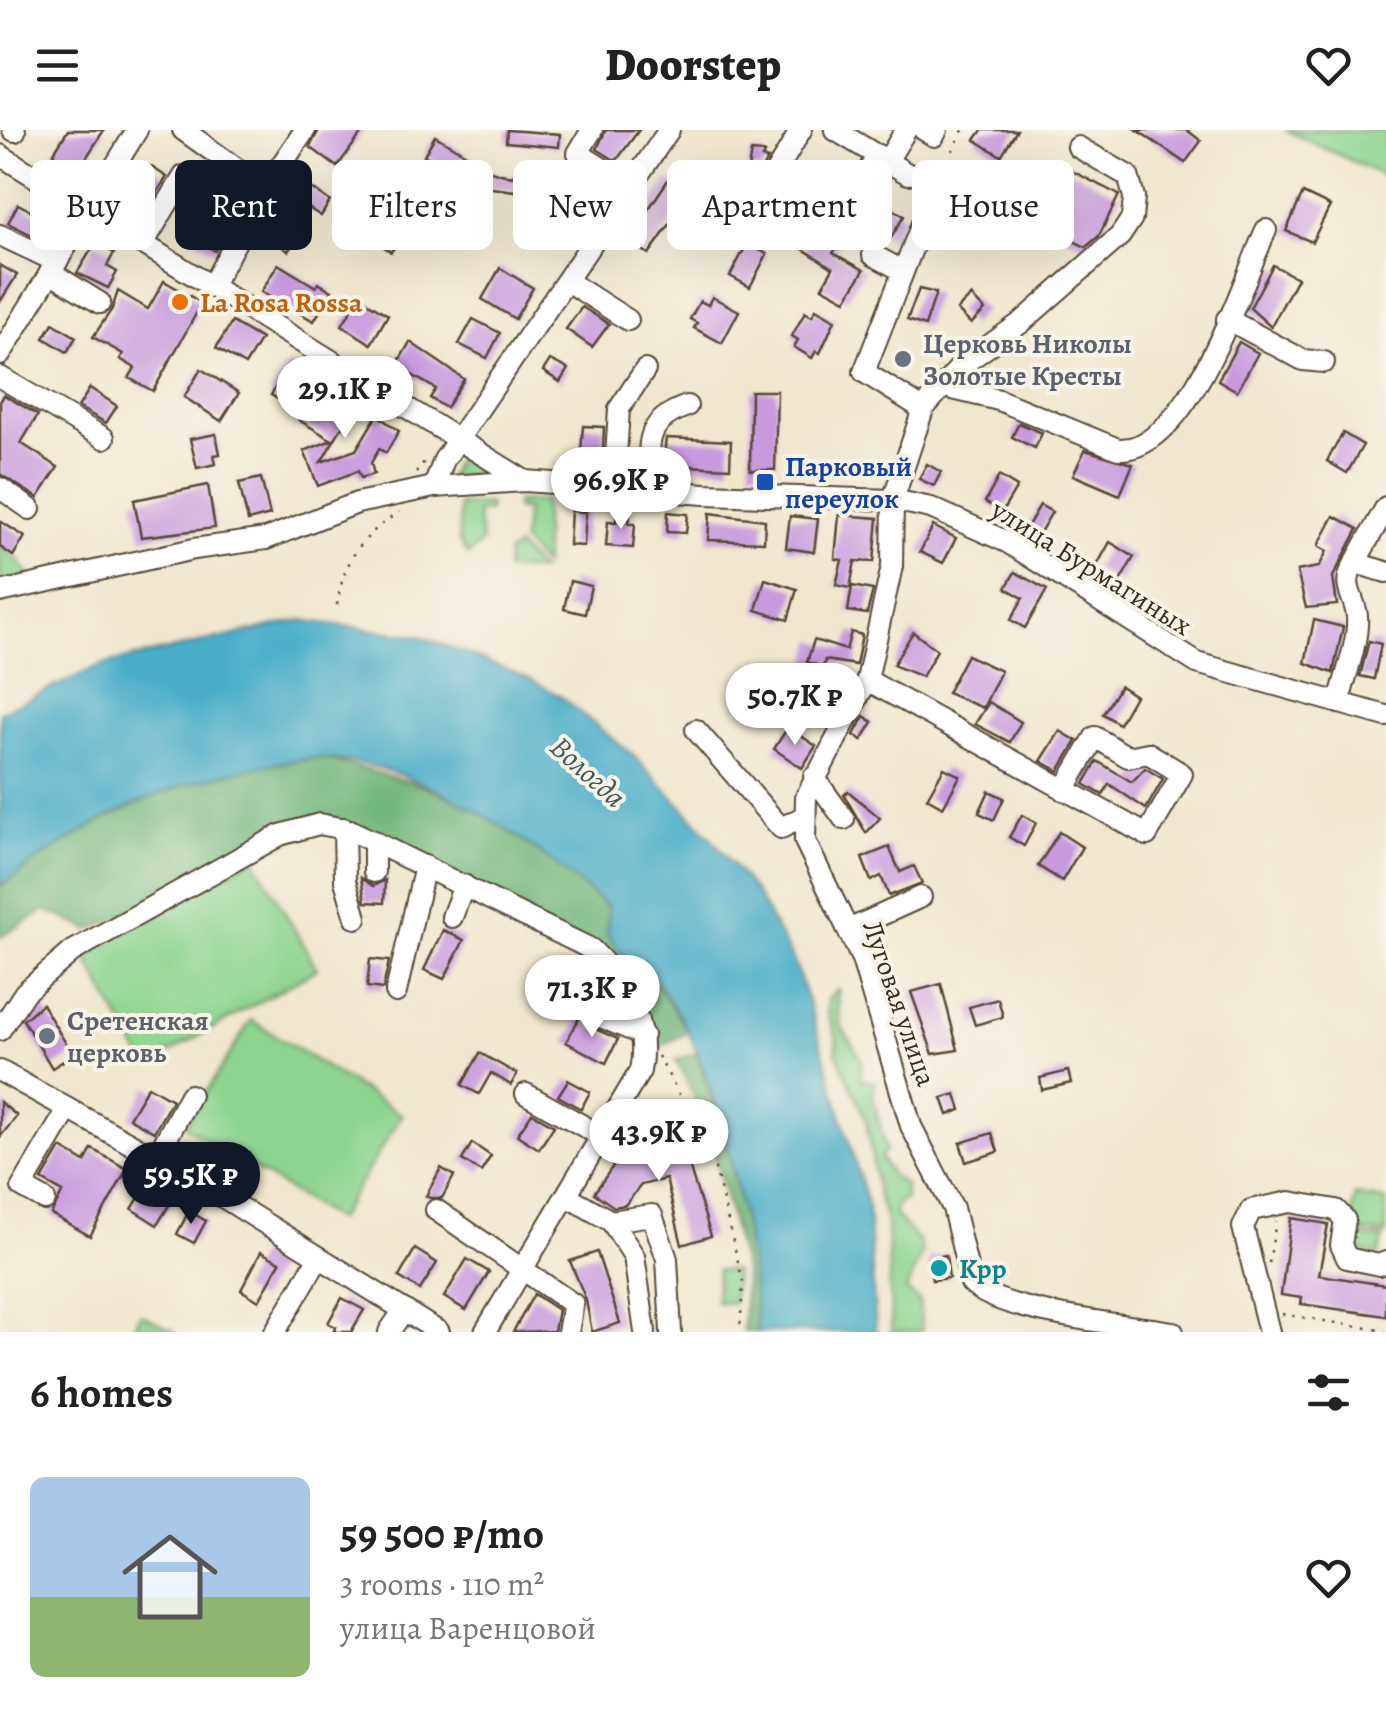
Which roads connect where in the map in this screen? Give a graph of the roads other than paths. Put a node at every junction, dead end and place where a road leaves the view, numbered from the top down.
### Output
1 (137, 130) edge
2 (182, 130) edge
3 (306, 130) edge
4 (592, 130) edge
5 (668, 130) edge
6 (801, 130) edge
7 (835, 130) edge
8 (906, 130) edge
9 (924, 130) edge
10 (937, 130) edge
11 (1078, 147) dead end
12 (0, 155) edge
13 (882, 158) junction
14 (119, 160) edge
15 (224, 160) edge
16 (285, 160) edge
17 (589, 160) edge
18 (783, 160) edge
19 (647, 161) edge
20 (30, 174) edge
21 (908, 174) road end
22 (175, 191) edge
23 (155, 224) edge
24 (1266, 230) dead end
25 (0, 236) edge
26 (912, 249) edge
27 (64, 250) edge
28 (153, 250) edge
29 (232, 250) edge
30 (588, 250) edge
31 (873, 255) dead end
32 (54, 267) junction
33 (904, 270) junction
34 (568, 280) junction
35 (212, 287) junction
36 (100, 303) dead end
37 (1226, 319) junction
38 (628, 320) dead end
39 (0, 356) edge
40 (1324, 362) dead end
41 (644, 370) dead end
42 (0, 377) edge
43 (940, 386) junction
44 (687, 406) dead end
45 (923, 409) junction
46 (104, 438) dead end
47 (460, 441) junction
48 (525, 482) junction
49 (434, 486) junction
50 (614, 488) junction
51 (650, 490) junction
52 (1, 492) edge
53 (894, 500) junction
54 (1386, 508) edge
55 (30, 509) dead end
56 (1354, 564) junction
57 (1386, 572) edge
58 (0, 592) edge
59 (867, 680) junction
60 (1339, 703) junction
61 (1386, 716) edge
62 (696, 730) dead end
63 (814, 778) junction
64 (1064, 790) junction
65 (803, 817) junction
66 (844, 819) dead end
67 (344, 828) junction
68 (781, 828) junction
69 (374, 841) junction
70 (805, 841) junction
71 (425, 866) junction
72 (374, 872) dead end
73 (464, 884) junction
74 (922, 897) dead end
75 (452, 917) dead end
76 (356, 918) dead end
77 (848, 930) junction
78 (396, 992) dead end
79 (602, 1016) dead end
80 (0, 1030) edge
81 (643, 1035) junction
82 (0, 1070) edge
83 (526, 1094) dead end
84 (190, 1095) dead end
85 (68, 1109) junction
86 (603, 1137) junction
87 (156, 1158) junction
88 (567, 1196) junction
89 (45, 1200) dead end
90 (436, 1210) dead end
91 (611, 1221) junction
92 (318, 1257) junction
93 (1386, 1262) edge
94 (523, 1270) junction
95 (404, 1310) junction
96 (1272, 1322) edge
97 (1083, 1325) edge
98 (275, 1332) edge
99 (389, 1332) edge
100 (440, 1332) edge
101 (485, 1332) edge
102 (568, 1332) edge
103 (645, 1332) edge
104 (672, 1332) edge
105 (1172, 1332) edge

1 - 14 street
2 - 15 street
3 - 16 street
4 - 17 street
5 - 19 street
6 - 18 street
7 - 13 street
8 - 13 street
9 - 10 street
11 - 43 street
12 - 20 street
13 - 21 street
22 - 23 street
24 - 37 street
25 - 32 street
26 - 33 street
27 - 32 street
28 - 35 street
29 - 35 street
30 - 34 street
31 - 33 street
32 - 36 street
32 - 39 street
33 - 45 street
34 - 38 street
34 - 47 street
35 - 47 street
37 - 40 street
37 - 43 street
41 - 50 street
42 - 46 street
43 - 45 street
44 - 51 street
45 - 53 street
47 - 48 street
47 - 49 street
48 - 49 street, улица Бурмагиных
48 - 50 street, улица Бурмагиных
49 - 58 street, улица Бурмагиных
50 - 51 street, улица Бурмагиных
51 - 53 street, улица Бурмагиных
52 - 55 street
53 - 59 street
53 - 60 street, улица Бурмагиных
54 - 56 street
56 - 57 street
56 - 60 street
59 - 63 street, Луговая улица
59 - 64 street
60 - 61 street, улица Бурмагиных
62 - 68 street
63 - 65 street, Луговая улица
63 - 66 street
64 - 64 street
65 - 68 street
65 - 70 street, Луговая улица
67 - 69 street
67 - 76 street
67 - 80 street
68 - 70 street
69 - 71 street
69 - 72 street
70 - 77 street, Луговая улица
71 - 73 street
71 - 78 street
73 - 75 street
73 - 81 street
74 - 77 street
77 - 97 street, Луговая улица
79 - 81 street
81 - 86 street
82 - 85 street
83 - 86 street
84 - 87 street
85 - 87 street
85 - 89 street
86 - 88 street
87 - 92 street
88 - 91 street
88 - 94 street
90 - 94 street
91 - 103 street
91 - 104 street
92 - 95 street
92 - 98 street
93 - 96 street
94 - 101 street
94 - 102 street
95 - 99 street
95 - 100 street
97 - 105 street

